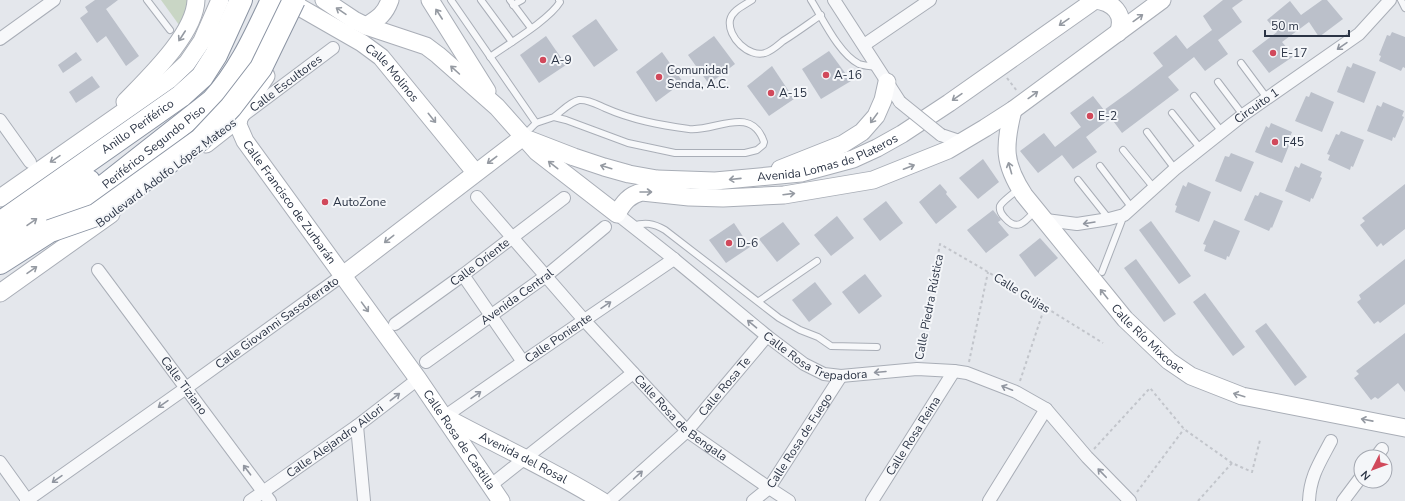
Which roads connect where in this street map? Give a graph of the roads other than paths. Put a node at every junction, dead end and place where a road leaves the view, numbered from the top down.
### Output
1 (54, 0) edge
2 (147, 0) edge
3 (196, 0) edge
4 (220, 0) edge
5 (232, 0) edge
6 (241, 0) edge
7 (287, 0) edge
8 (324, 0) edge
9 (390, 0) edge
10 (430, 0) edge
11 (451, 0) edge
12 (481, 0) edge
13 (522, 0) edge
14 (559, 0) edge
15 (752, 0) edge
16 (811, 0) edge
17 (834, 0) edge
18 (930, 0) edge
19 (1095, 0) edge
20 (1162, 0) edge
21 (1390, 0) edge
22 (1400, 0) edge
23 (512, 2) edge
24 (267, 3) edge
25 (1405, 8) edge
26 (294, 9) edge
27 (821, 15) junction
28 (366, 26) junction
29 (531, 28) junction
30 (170, 30) dead end
31 (1118, 33) junction
32 (0, 39) edge
33 (512, 42) junction
34 (864, 45) junction
35 (333, 48) dead end
36 (490, 57) junction
37 (1241, 63) dead end
38 (877, 67) junction
39 (887, 82) junction
40 (1218, 82) dead end
41 (1194, 96) dead end
42 (1267, 98) junction
43 (497, 107) junction
44 (1013, 110) junction
45 (1172, 113) dead end
46 (1243, 114) junction
47 (554, 117) junction
48 (239, 118) junction
49 (0, 120) edge
50 (536, 123) junction
51 (1147, 132) dead end
52 (1222, 132) junction
53 (523, 137) junction
54 (962, 142) junction
55 (77, 145) junction
56 (1200, 148) junction
57 (1123, 150) dead end
58 (30, 162) dead end
59 (1100, 166) dead end
60 (1175, 169) junction
61 (475, 172) junction
62 (760, 176) junction
63 (1078, 180) dead end
64 (1020, 188) junction
65 (1154, 188) junction
66 (477, 197) dead end
67 (0, 198) edge
68 (564, 198) dead end
69 (1128, 211) junction
70 (617, 214) junction
71 (0, 215) edge
72 (1042, 215) junction
73 (1109, 219) junction
74 (0, 222) edge
75 (632, 226) junction
76 (605, 227) dead end
77 (50, 231) junction
78 (512, 237) junction
79 (0, 244) edge
80 (674, 259) junction
81 (817, 261) dead end
82 (0, 263) edge
83 (98, 270) dead end
84 (1102, 272) dead end
85 (342, 275) junction
86 (463, 275) junction
87 (546, 276) junction
88 (0, 293) edge
89 (759, 301) junction
90 (492, 316) junction
91 (584, 320) junction
92 (395, 324) dead end
93 (767, 336) junction
94 (877, 347) dead end
95 (426, 362) dead end
96 (523, 362) junction
97 (954, 371) junction
98 (633, 373) junction
99 (841, 376) junction
100 (418, 379) junction
101 (186, 388) junction
102 (1046, 409) junction
103 (444, 417) junction
104 (357, 426) junction
105 (1405, 428) edge
106 (687, 431) junction
107 (1331, 441) dead end
108 (524, 459) junction
109 (0, 462) edge
110 (491, 485) junction
111 (769, 488) junction
112 (1353, 488) edge
113 (267, 496) edge
114 (1132, 498) edge
115 (27, 501) edge
116 (250, 501) edge
117 (364, 501) edge
118 (501, 501) edge
119 (602, 501) edge
120 (609, 501) edge
121 (753, 501) edge
122 (789, 501) edge
123 (872, 501) edge
124 (989, 501) edge
125 (1309, 501) edge
126 (1343, 501) edge

1 - 32 street
2 - 30 lane
3 -> 55 main road
4 - 55 main road
5 - 71 highway
6 - 74 highway, Anillo Periférico
7 -> 61 main road, Calle Molinos
28 -> 8 main road, Calle Molinos
9 - 28 main road
43 -> 10 main road
11 - 36 lane
12 - 33 lane
13 - 23 lane
14 - 29 lane
15 - 27 lane
16 - 27 lane
17 - 34 street
18 - 34 street
19 - 31 main road
19 -> 62 main road, Avenida Lomas de Plateros
31 -> 20 main road, Avenida Lomas de Plateros
21 -> 42 street, Circuito 1
22 - 25 lane
23 - 29 lane
24 - 77 highway, Periférico Segundo Piso
79 -> 24 highway, Anillo Periférico
26 - 48 main road, Boulevard Adolfo López Mateos
26 - 77 highway, bridge
27 - 38 lane
43 -> 28 main road, Calle Molinos
29 - 33 lane
44 -> 31 main road, Avenida Lomas de Plateros
33 - 36 lane
34 - 38 street
35 - 48 street, Calle Escultores
36 - 50 lane
37 - 42 lane
38 - 39 street
39 - 54 street, bridge
39 -> 62 main road
40 - 46 lane
41 - 52 lane
42 - 46 street, Circuito 1
43 - 53 main road, Calle Molinos
44 - 54 main road, Avenida Lomas de Plateros
64 -> 44 main road, Calle Río Mixcoac
45 - 56 lane
46 - 52 street, Circuito 1
47 - 47 lane
47 - 50 lane
48 - 85 main road, Calle Francisco de Zurbarán
88 -> 48 main road, Boulevard Adolfo López Mateos
49 - 58 street
50 - 53 lane
51 - 60 lane
52 - 56 street, Circuito 1
53 -> 61 main road, Calle Giovanni Sassoferrato
62 -> 53 main road, Avenida Lomas de Plateros
70 -> 53 main road, Calle Rosa Trepadora
70 -> 54 main road, Avenida Lomas de Plateros
55 -> 67 main road
56 - 60 street, Circuito 1
57 - 65 lane
59 - 69 lane
60 - 65 street, Circuito 1
61 -> 85 main road, Calle Giovanni Sassoferrato
63 - 73 lane
64 - 72 main road, Calle Río Mixcoac
64 - 72 lane
65 - 69 street, Circuito 1
66 - 78 street
68 - 78 street, Calle Oriente
69 - 73 street, Circuito 1
69 - 84 lane, Circuito 1
70 - 75 street, Calle Rosa Trepadora
73 -> 72 street, Circuito 1
105 -> 72 main road, Calle Río Mixcoac
75 - 80 street, Calle Rosa Trepadora
75 - 89 lane
76 - 87 street, Avenida Central
77 - 82 highway, Periférico Segundo Piso
78 - 86 street, Calle Oriente
78 - 87 street
91 -> 80 street, Calle Poniente
93 -> 80 street, Calle Rosa Trepadora
81 - 89 lane
83 - 101 street, Calle Tiziano
85 -> 100 main road, Calle Francisco de Zurbarán
85 - 101 street, Calle Giovanni Sassoferrato
86 - 90 street
86 - 92 street, Calle Oriente
87 - 90 street, Avenida Central
87 - 91 street
89 - 94 lane
90 - 95 street, Avenida Central
90 - 96 street
91 - 96 street, Calle Poniente
91 - 98 street, Calle Rosa de Bengala
93 - 99 street, Calle Rosa Trepadora
93 - 106 street, Calle Rosa Te
103 -> 96 street, Calle Poniente
97 -> 99 street, Calle Rosa Trepadora
102 -> 97 street, Calle Rosa Trepadora
97 - 123 street, Calle Rosa Reina
98 - 106 street, Calle Rosa de Bengala
98 - 108 street
99 - 111 street, Calle Rosa de Fuego
100 - 103 main road, Calle Rosa de Castilla
104 -> 100 street, Calle Alejandro Allori
113 -> 101 street, Calle Tiziano
101 -> 115 street, Calle Giovanni Sassoferrato
114 -> 102 street, Calle Rosa Trepadora
102 - 124 street
103 - 108 main road, Avenida del Rosal
103 - 110 main road, Calle Rosa de Castilla
104 - 113 street, Calle Alejandro Allori
104 - 117 street
106 - 111 street, Calle Rosa de Bengala
120 -> 106 street, Calle Rosa Te
107 - 125 street
108 - 110 street
108 - 119 main road, Avenida del Rosal
109 - 115 street
110 - 118 main road, Calle Rosa de Castilla
111 - 121 street, Calle Rosa de Fuego
111 - 122 street, Calle Rosa de Bengala
112 - 126 street
113 - 116 street, Calle Alejandro Allori

